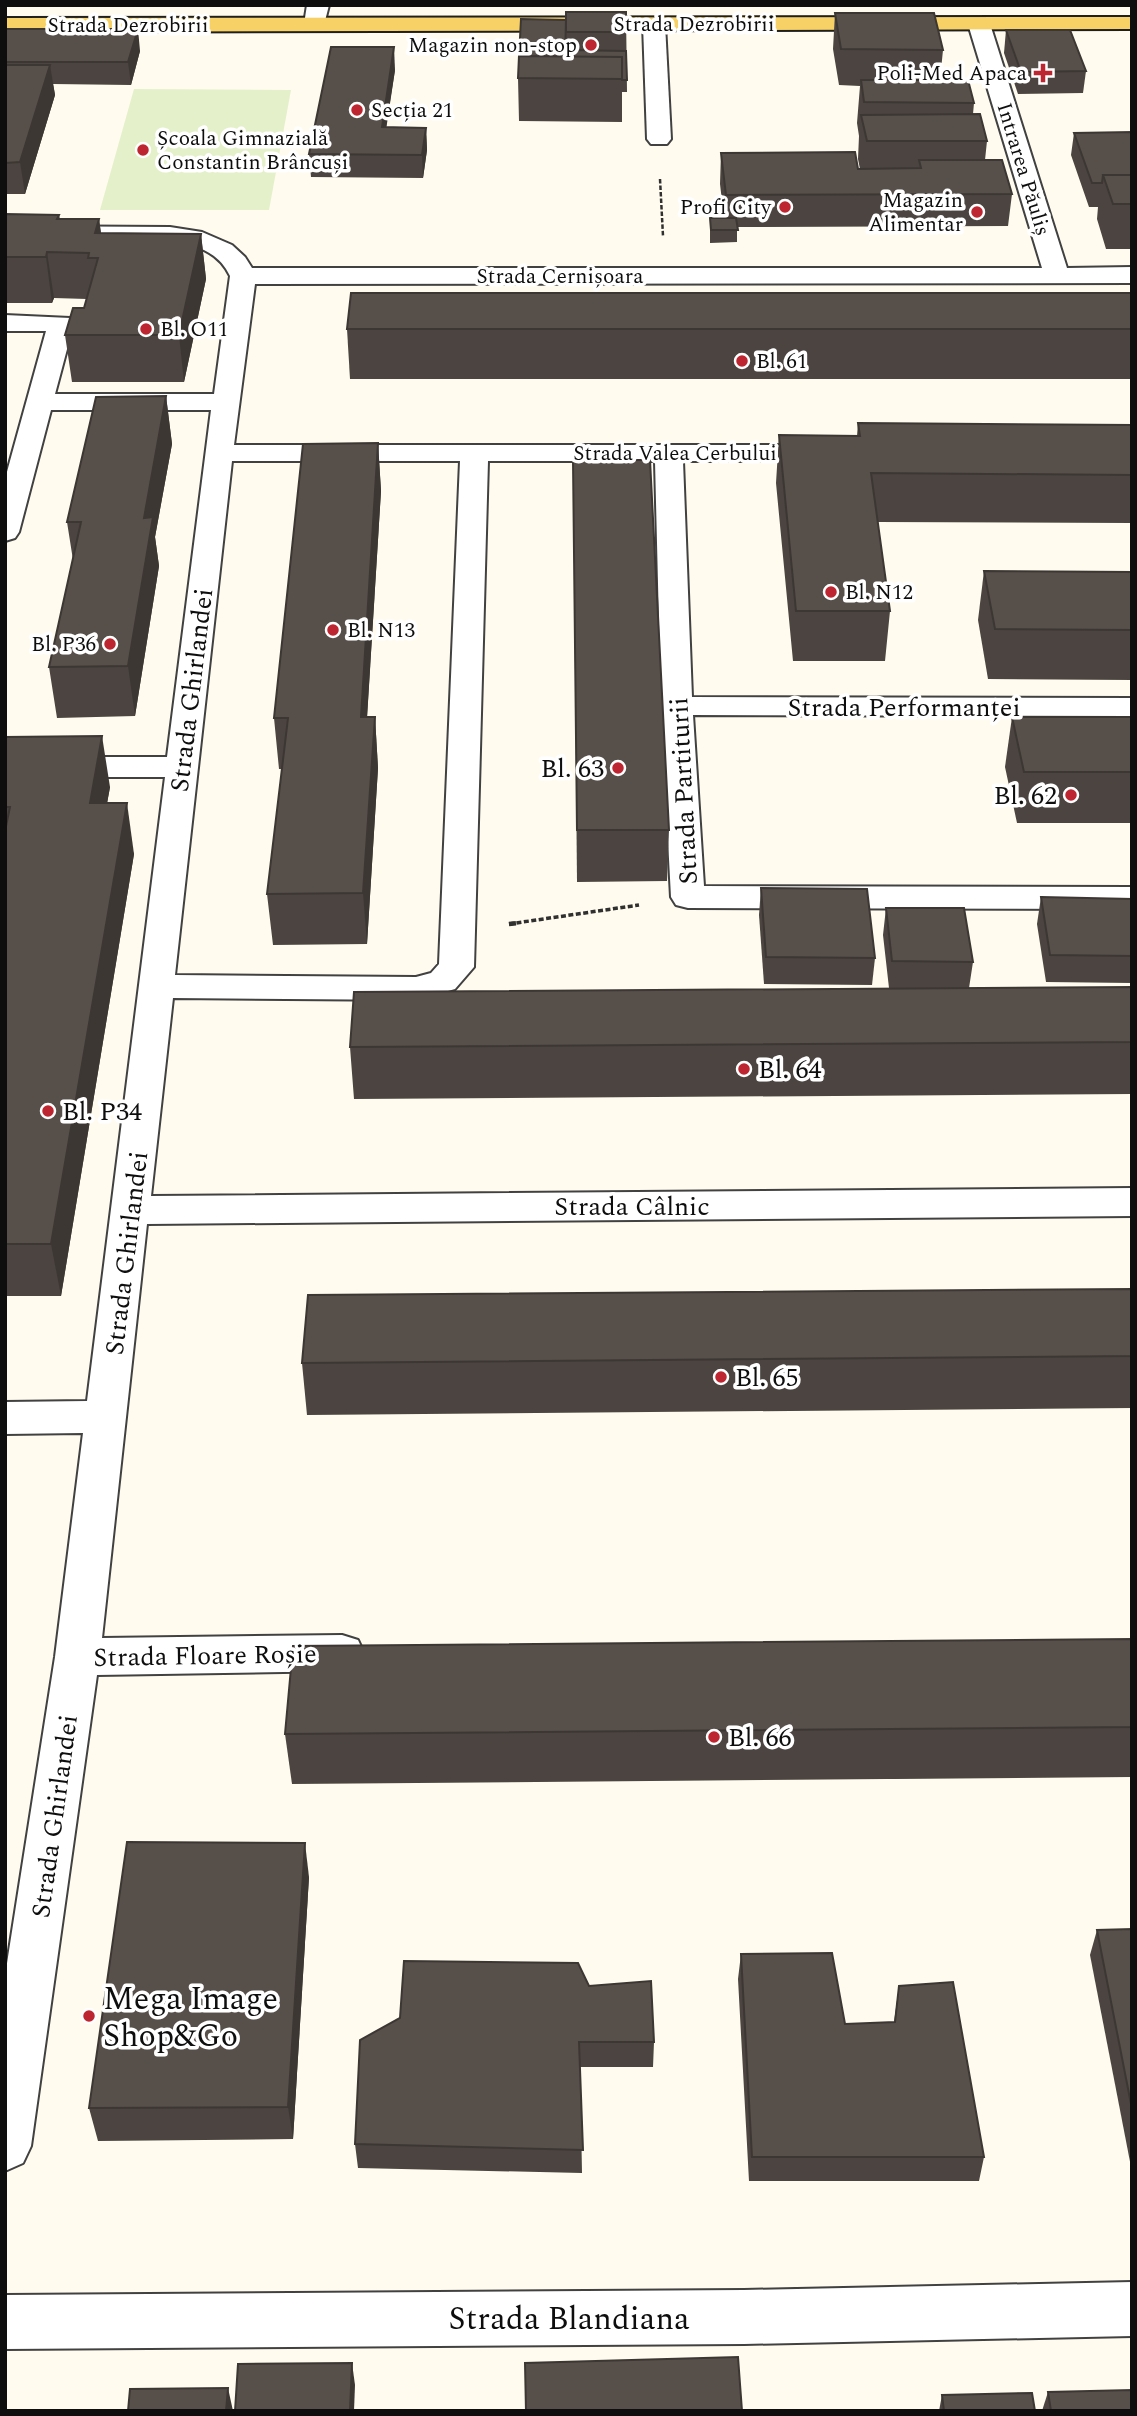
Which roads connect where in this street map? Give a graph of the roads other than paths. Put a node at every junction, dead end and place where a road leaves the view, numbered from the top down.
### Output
1 (316, 15) edge
2 (979, 23) junction
3 (1132, 23) edge
4 (654, 24) junction
5 (5, 25) edge
6 (659, 139) road end
7 (5, 233) edge
8 (1057, 275) junction
9 (1132, 275) edge
10 (243, 276) junction
11 (5, 323) edge
12 (38, 402) junction
13 (226, 402) junction
14 (219, 453) junction
15 (474, 453) junction
16 (669, 453) junction
17 (859, 453) edge
18 (10, 492) edge
19 (5, 532) edge
20 (677, 706) junction
21 (1132, 707) edge
22 (5, 767) edge
23 (181, 767) junction
24 (1132, 898) edge
25 (157, 986) junction
26 (1132, 1202) edge
27 (132, 1210) junction
28 (105, 1417) junction
29 (5, 1418) edge
30 (379, 1653) edge
31 (77, 1657) junction
32 (5, 2146) edge
33 (1132, 2309) edge
34 (5, 2322) edge

1 - 4 main road, Strada Dezrobirii
1 - 5 main road, Strada Dezrobirii
2 - 3 main road, Strada Dezrobirii
2 - 4 main road, Strada Dezrobirii
2 - 8 street, Intrarea Păuliș
4 - 6 street
7 - 10 street
8 - 9 street, Strada Cernișoara
8 - 10 street, Strada Cernișoara
10 - 13 street, Strada Ghirlandei
11 - 12 street
12 - 13 street
12 - 18 street
13 - 14 street, Strada Ghirlandei
14 - 15 street, Strada Valea Cerbului
14 - 23 street, Strada Ghirlandei
15 - 16 street, Strada Valea Cerbului
15 - 25 street
16 - 17 street, Strada Valea Cerbului
16 - 20 street, Strada Partiturii
18 - 19 street
20 - 21 street, Strada Performanței
20 - 24 street, Strada Partiturii
22 - 23 street
23 - 25 street, Strada Ghirlandei
25 - 27 street, Strada Ghirlandei
26 - 27 street, Strada Câlnic
27 - 28 street, Strada Ghirlandei
28 - 29 street
28 - 31 street, Strada Ghirlandei
30 - 31 street, Strada Floare Roșie
31 - 32 street, Strada Ghirlandei
33 - 34 street, Strada Blandiana

